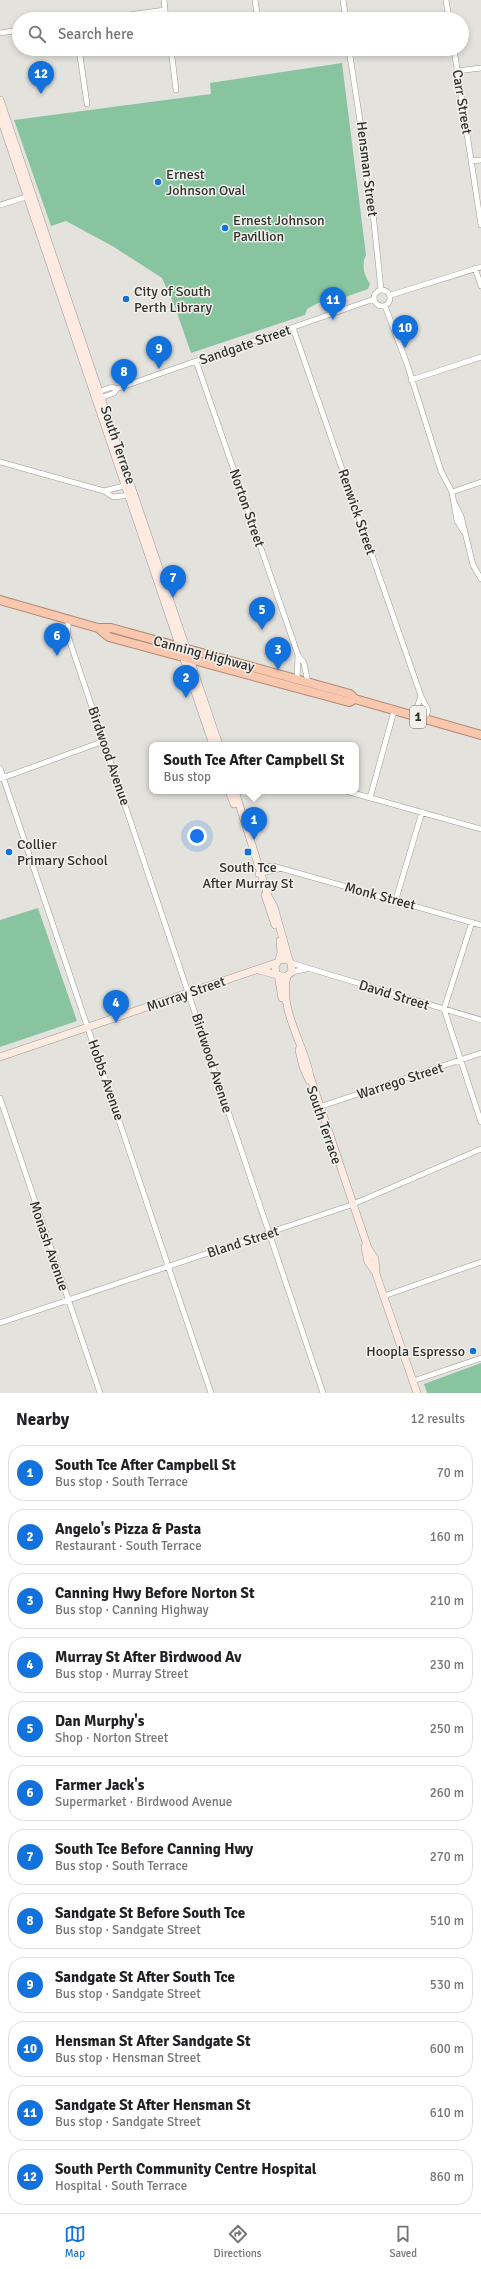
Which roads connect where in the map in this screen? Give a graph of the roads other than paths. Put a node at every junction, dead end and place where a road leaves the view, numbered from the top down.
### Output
1 (164, 0) edge
2 (255, 0) edge
3 (343, 0) edge
4 (446, 0) edge
5 (165, 10) joint
6 (150, 12) edge
7 (257, 12) edge
8 (345, 12) edge
9 (448, 12) edge
10 (12, 31) edge
11 (0, 33) edge
12 (80, 56) edge
13 (172, 56) edge
14 (350, 56) edge
15 (455, 56) edge
16 (481, 68) edge
17 (457, 71) junction
18 (176, 90) dead end
19 (0, 100) edge
20 (87, 104) dead end
21 (0, 116) edge
22 (481, 160) edge
23 (471, 161) junction
24 (30, 196) junction
25 (0, 206) edge
26 (481, 225) edge
27 (481, 267) edge
28 (475, 268) junction
29 (481, 286) edge
30 (381, 289) junction
31 (391, 295) junction
32 (374, 299) junction
33 (385, 306) junction
34 (292, 328) junction
35 (481, 357) edge
36 (196, 362) junction
37 (411, 380) junction
38 (98, 396) junction
39 (0, 462) edge
40 (481, 482) edge
41 (128, 485) junction
42 (104, 491) junction
43 (452, 492) junction
44 (131, 494) junction
45 (481, 579) edge
46 (0, 600) edge
47 (68, 619) junction
48 (98, 628) junction
49 (183, 648) junction
50 (298, 655) junction
51 (182, 657) junction
52 (191, 660) junction
53 (297, 680) junction
54 (308, 683) junction
55 (421, 696) junction
56 (355, 700) junction
57 (394, 711) junction
58 (414, 716) junction
59 (424, 719) junction
60 (481, 735) edge
61 (104, 741) junction
62 (212, 742) edge
63 (218, 742) edge
64 (0, 768) edge
65 (2, 778) edge
66 (230, 794) edge
67 (236, 794) edge
68 (356, 794) edge
69 (370, 798) junction
70 (422, 812) junction
71 (481, 829) edge
72 (258, 870) junction
73 (396, 899) junction
74 (472, 922) junction
75 (481, 925) edge
76 (277, 962) junction
77 (290, 962) junction
78 (306, 969) junction
79 (259, 970) junction
80 (277, 974) junction
81 (289, 974) junction
82 (189, 993) junction
83 (444, 1009) junction
84 (481, 1020) edge
85 (88, 1028) junction
86 (481, 1053) edge
87 (0, 1057) edge
88 (460, 1062) junction
89 (0, 1098) edge
90 (320, 1107) junction
91 (481, 1122) edge
92 (481, 1149) edge
93 (352, 1205) junction
94 (269, 1234) junction
95 (481, 1262) edge
96 (170, 1266) junction
97 (384, 1296) junction
98 (68, 1300) junction
99 (0, 1323) edge
100 (481, 1358) edge
101 (413, 1381) junction
102 (100, 1393) edge
103 (211, 1393) edge
104 (323, 1393) edge
105 (417, 1393) edge

1 - 5 street
2 - 7 street
3 - 8 street
4 - 9 street
5 - 6 street
10 - 11 street
12 - 20 street
13 - 18 street
14 - 30 street, Hensman Street
15 - 17 street, Carr Street
16 - 17 street
17 - 23 street, Carr Street
19 - 24 main road, South Terrace
21 - 24 main road, South Terrace
22 - 23 street
23 - 26 street, Carr Street
24 - 25 street
24 - 38 main road, South Terrace
27 - 28 street
28 - 29 street
28 - 31 street
30 - 31 street
30 - 32 street
31 - 33 street
32 - 33 street
32 - 34 street, Sandgate Street
33 - 37 street
34 - 36 street, Sandgate Street
34 - 55 street, Renwick Street
35 - 37 street
36 - 38 street, Sandgate Street
36 - 50 street, Norton Street
37 - 43 street
38 - 41 main road, South Terrace
39 - 42 street
40 - 43 street
41 - 42 street
41 - 44 main road, South Terrace
42 - 44 street
43 - 45 street
44 - 49 main road, South Terrace
46 - 47 highway, Canning Highway / 1
47 - 48 highway, Canning Highway / 1
47 - 61 street, Birdwood Avenue
48 - 49 highway, Canning Highway / 1
48 - 51 highway, Canning Highway / 1
49 - 51 main road, South Terrace
49 - 52 main road, South Terrace
49 - 53 highway, Canning Highway / 1
50 - 53 street, Norton Street
50 - 54 street, Norton Street
51 - 52 highway, Canning Highway / 1
51 - 62 main road, South Terrace
52 - 56 highway, Canning Highway / 1
52 - 63 main road, South Terrace
53 - 54 highway, Canning Highway / 1
54 - 56 highway, Canning Highway / 1
55 - 58 street
55 - 59 street, Renwick Street
56 - 57 highway, Canning Highway / 1
57 - 58 highway, Canning Highway / 1
57 - 69 street
58 - 59 highway, Canning Highway / 1
59 - 60 highway, Canning Highway / 1
61 - 65 street
61 - 82 street, Birdwood Avenue
64 - 65 street, Hobbs Avenue
65 - 85 street, Hobbs Avenue
66 - 72 main road
67 - 72 main road
68 - 69 street
69 - 70 street
70 - 71 street
70 - 73 street
72 - 73 street, Monk Street
72 - 76 main road
72 - 77 main road
73 - 74 street, Monk Street
74 - 75 street, Monk Street
74 - 83 street
76 - 77 main road
76 - 79 main road, Murray Street
76 - 80 main road, South Terrace
77 - 78 street, David Street
77 - 81 main road, South Terrace
78 - 81 street, David Street
78 - 83 street, David Street
79 - 80 main road
79 - 82 main road, Murray Street
80 - 81 main road
80 - 90 main road, South Terrace
81 - 90 main road, South Terrace
82 - 85 main road, Murray Street
82 - 94 street, Birdwood Avenue
83 - 84 street, David Street
83 - 88 street
85 - 87 main road, Murray Street
85 - 96 street, Hobbs Avenue
86 - 88 street, Warrego Street
88 - 90 street, Warrego Street
88 - 91 street
89 - 98 street, Monash Avenue
90 - 93 main road, South Terrace
92 - 93 street, Bland Street
93 - 94 street, Bland Street
93 - 97 main road, South Terrace
94 - 96 street, Bland Street
94 - 104 street, Birdwood Avenue
95 - 97 street
96 - 98 street, Bland Street
96 - 103 street, Hobbs Avenue
97 - 101 main road, South Terrace
98 - 99 street, Bland Street
98 - 102 street, Monash Avenue
100 - 101 street
101 - 105 main road, South Terrace

